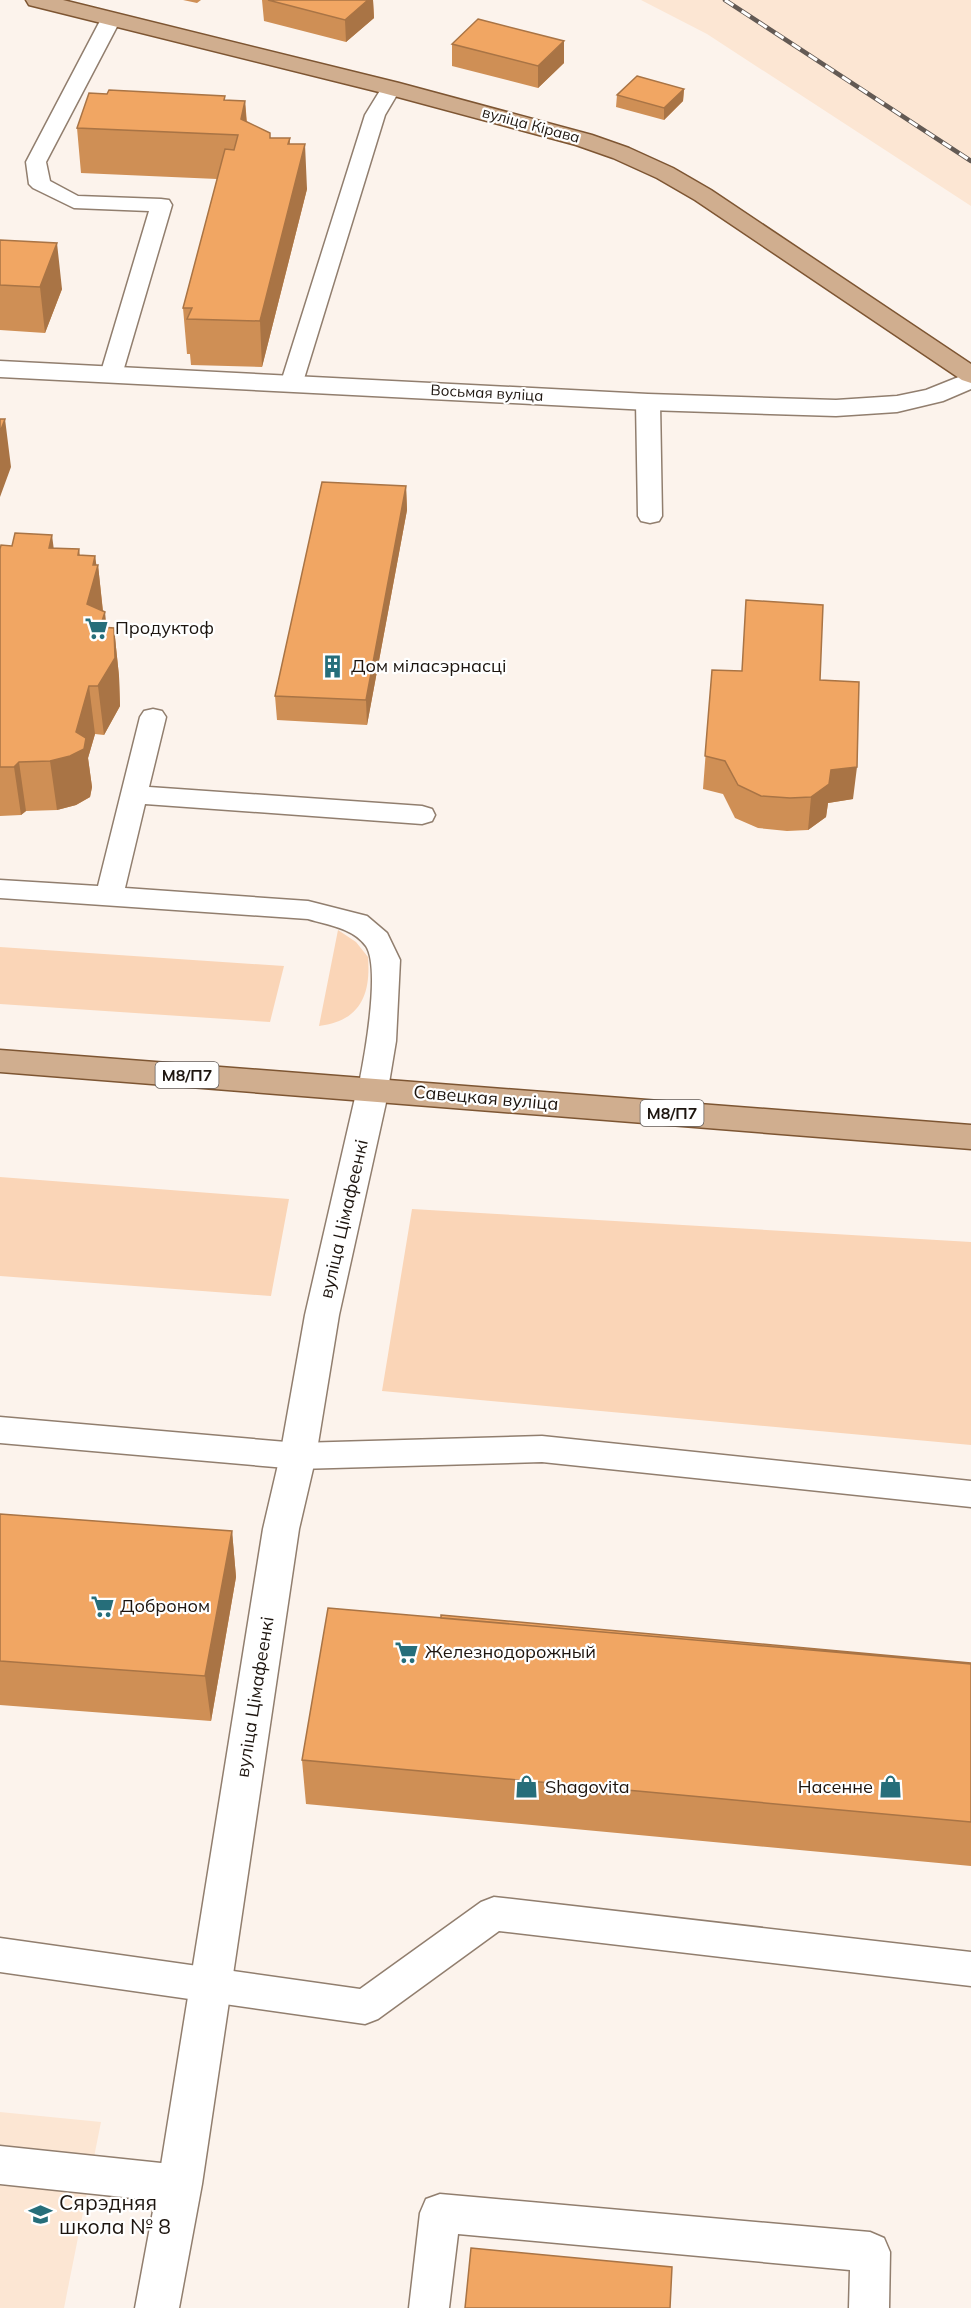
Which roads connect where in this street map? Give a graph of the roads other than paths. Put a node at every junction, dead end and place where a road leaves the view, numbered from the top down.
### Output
1 (37, 0) edge
2 (111, 19) junction
3 (392, 88) junction
4 (0, 369) edge
5 (111, 375) junction
6 (971, 375) edge
7 (971, 380) edge
8 (292, 382) junction
9 (648, 402) junction
10 (650, 516) dead end
11 (153, 717) dead end
12 (134, 795) junction
13 (422, 815) dead end
14 (0, 889) edge
15 (109, 896) junction
16 (0, 1061) edge
17 (373, 1089) junction
18 (971, 1137) edge
19 (0, 1430) edge
20 (298, 1456) junction
21 (971, 1494) edge
22 (0, 1955) edge
23 (971, 1969) edge
24 (210, 1984) junction
25 (0, 2165) edge
26 (180, 2184) junction
27 (157, 2308) edge
28 (429, 2308) edge
29 (869, 2308) edge

1 - 2 main road, вуліца Кірава
2 - 3 main road, вуліца Кірава
2 - 5 lane
3 - 6 main road, вуліца Кірава
3 - 8 lane
4 - 5 street, Восьмая вуліца
5 - 8 street, Восьмая вуліца
7 - 9 street, Восьмая вуліца
8 - 9 street, Восьмая вуліца
9 - 10 lane
11 - 12 lane
12 - 13 lane
12 - 15 lane
14 - 15 lane
15 - 17 lane
16 - 17 main road, Савецкая вуліца / М8/П7
17 - 18 main road, Савецкая вуліца / М8/П7
17 - 20 street, вуліца Цімафеенкі
19 - 20 lane
20 - 21 lane
20 - 24 street, вуліца Цімафеенкі
22 - 24 lane
23 - 24 lane
24 - 26 street, вуліца Цімафеенкі
25 - 26 lane
26 - 27 street, вуліца Цімафеенкі
28 - 29 lane

